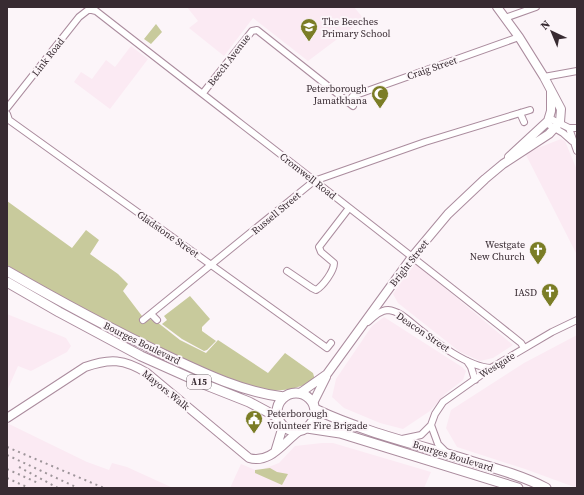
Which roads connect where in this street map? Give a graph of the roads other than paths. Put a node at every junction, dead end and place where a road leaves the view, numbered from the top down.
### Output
1 (497, 7) edge
2 (536, 7) edge
3 (92, 9) edge
4 (506, 18) junction
5 (519, 37) junction
6 (577, 70) edge
7 (544, 77) junction
8 (551, 91) junction
9 (203, 93) junction
10 (348, 102) junction
11 (354, 106) dead end
12 (7, 108) edge
13 (530, 110) dead end
14 (520, 113) junction
15 (7, 114) edge
16 (548, 120) junction
17 (524, 122) dead end
18 (558, 125) junction
19 (569, 128) junction
20 (577, 128) edge
21 (573, 142) junction
22 (577, 151) edge
23 (503, 164) junction
24 (314, 181) junction
25 (349, 208) junction
26 (412, 257) junction
27 (212, 265) junction
28 (7, 271) edge
29 (287, 271) dead end
30 (7, 282) edge
31 (151, 314) junction
32 (144, 320) dead end
33 (156, 320) dead end
34 (577, 320) edge
35 (361, 329) junction
36 (331, 342) dead end
37 (524, 348) junction
38 (466, 359) junction
39 (491, 368) junction
40 (327, 374) junction
41 (474, 380) junction
42 (300, 394) junction
43 (284, 397) junction
44 (314, 406) junction
45 (277, 417) junction
46 (7, 418) edge
47 (431, 425) junction
48 (283, 426) junction
49 (307, 428) junction
50 (298, 432) junction
51 (401, 440) junction
52 (275, 451) junction
53 (448, 453) junction
54 (545, 487) edge
55 (518, 488) edge
56 (534, 488) edge

1 - 4 street
2 - 4 street
3 - 9 street, Cromwell Road
3 - 12 street, Link Road
4 - 5 street
5 - 7 street
5 - 10 street, Craig Street
6 - 7 street
7 - 8 street
8 - 16 street
8 - 18 street
9 - 10 street, Beech Avenue
9 - 24 street, Cromwell Road
10 - 11 street
13 - 14 street, Russell Street
14 - 17 street
14 - 24 street, Russell Street
15 - 27 street, Gladstone Street
16 - 18 street
16 - 23 street, Bright Street
18 - 19 street
18 - 21 street
18 - 23 street, Bright Street
19 - 20 street
19 - 21 street
21 - 22 street
23 - 26 street, Bright Street
24 - 25 street, Cromwell Road
24 - 27 street, Russell Street
25 - 26 street, Cromwell Road
25 - 29 street
26 - 35 street, Bright Street
26 - 37 street, Cromwell Road
27 - 31 street, Russell Street
27 - 36 street, Gladstone Street
28 - 43 main road, Bourges Boulevard / A15
30 - 45 main road, Bourges Boulevard / A15
31 - 32 street, Russell Street
31 - 33 street
34 - 37 street, Westgate
35 - 38 street, Deacon Street
35 - 40 street, Bright Street
37 - 39 street, Westgate
38 - 39 street, Deacon Street
38 - 41 street
39 - 41 street, Westgate
40 - 42 street, Bright Street
40 - 44 street, Bright Street
41 - 47 street, Westgate
42 - 43 main road, A15
42 - 44 main road
43 - 45 main road
44 - 49 main road
44 - 51 main road, Bourges Boulevard
45 - 48 main road, A15
46 - 52 street, Mayors Walk
47 - 51 street
47 - 53 street
48 - 50 main road
48 - 52 street
49 - 50 main road
49 - 55 main road, Bourges Boulevard
50 - 52 street, Mayors Walk
51 - 53 main road, Bourges Boulevard
53 - 54 main road, Bourges Boulevard
54 - 56 street

